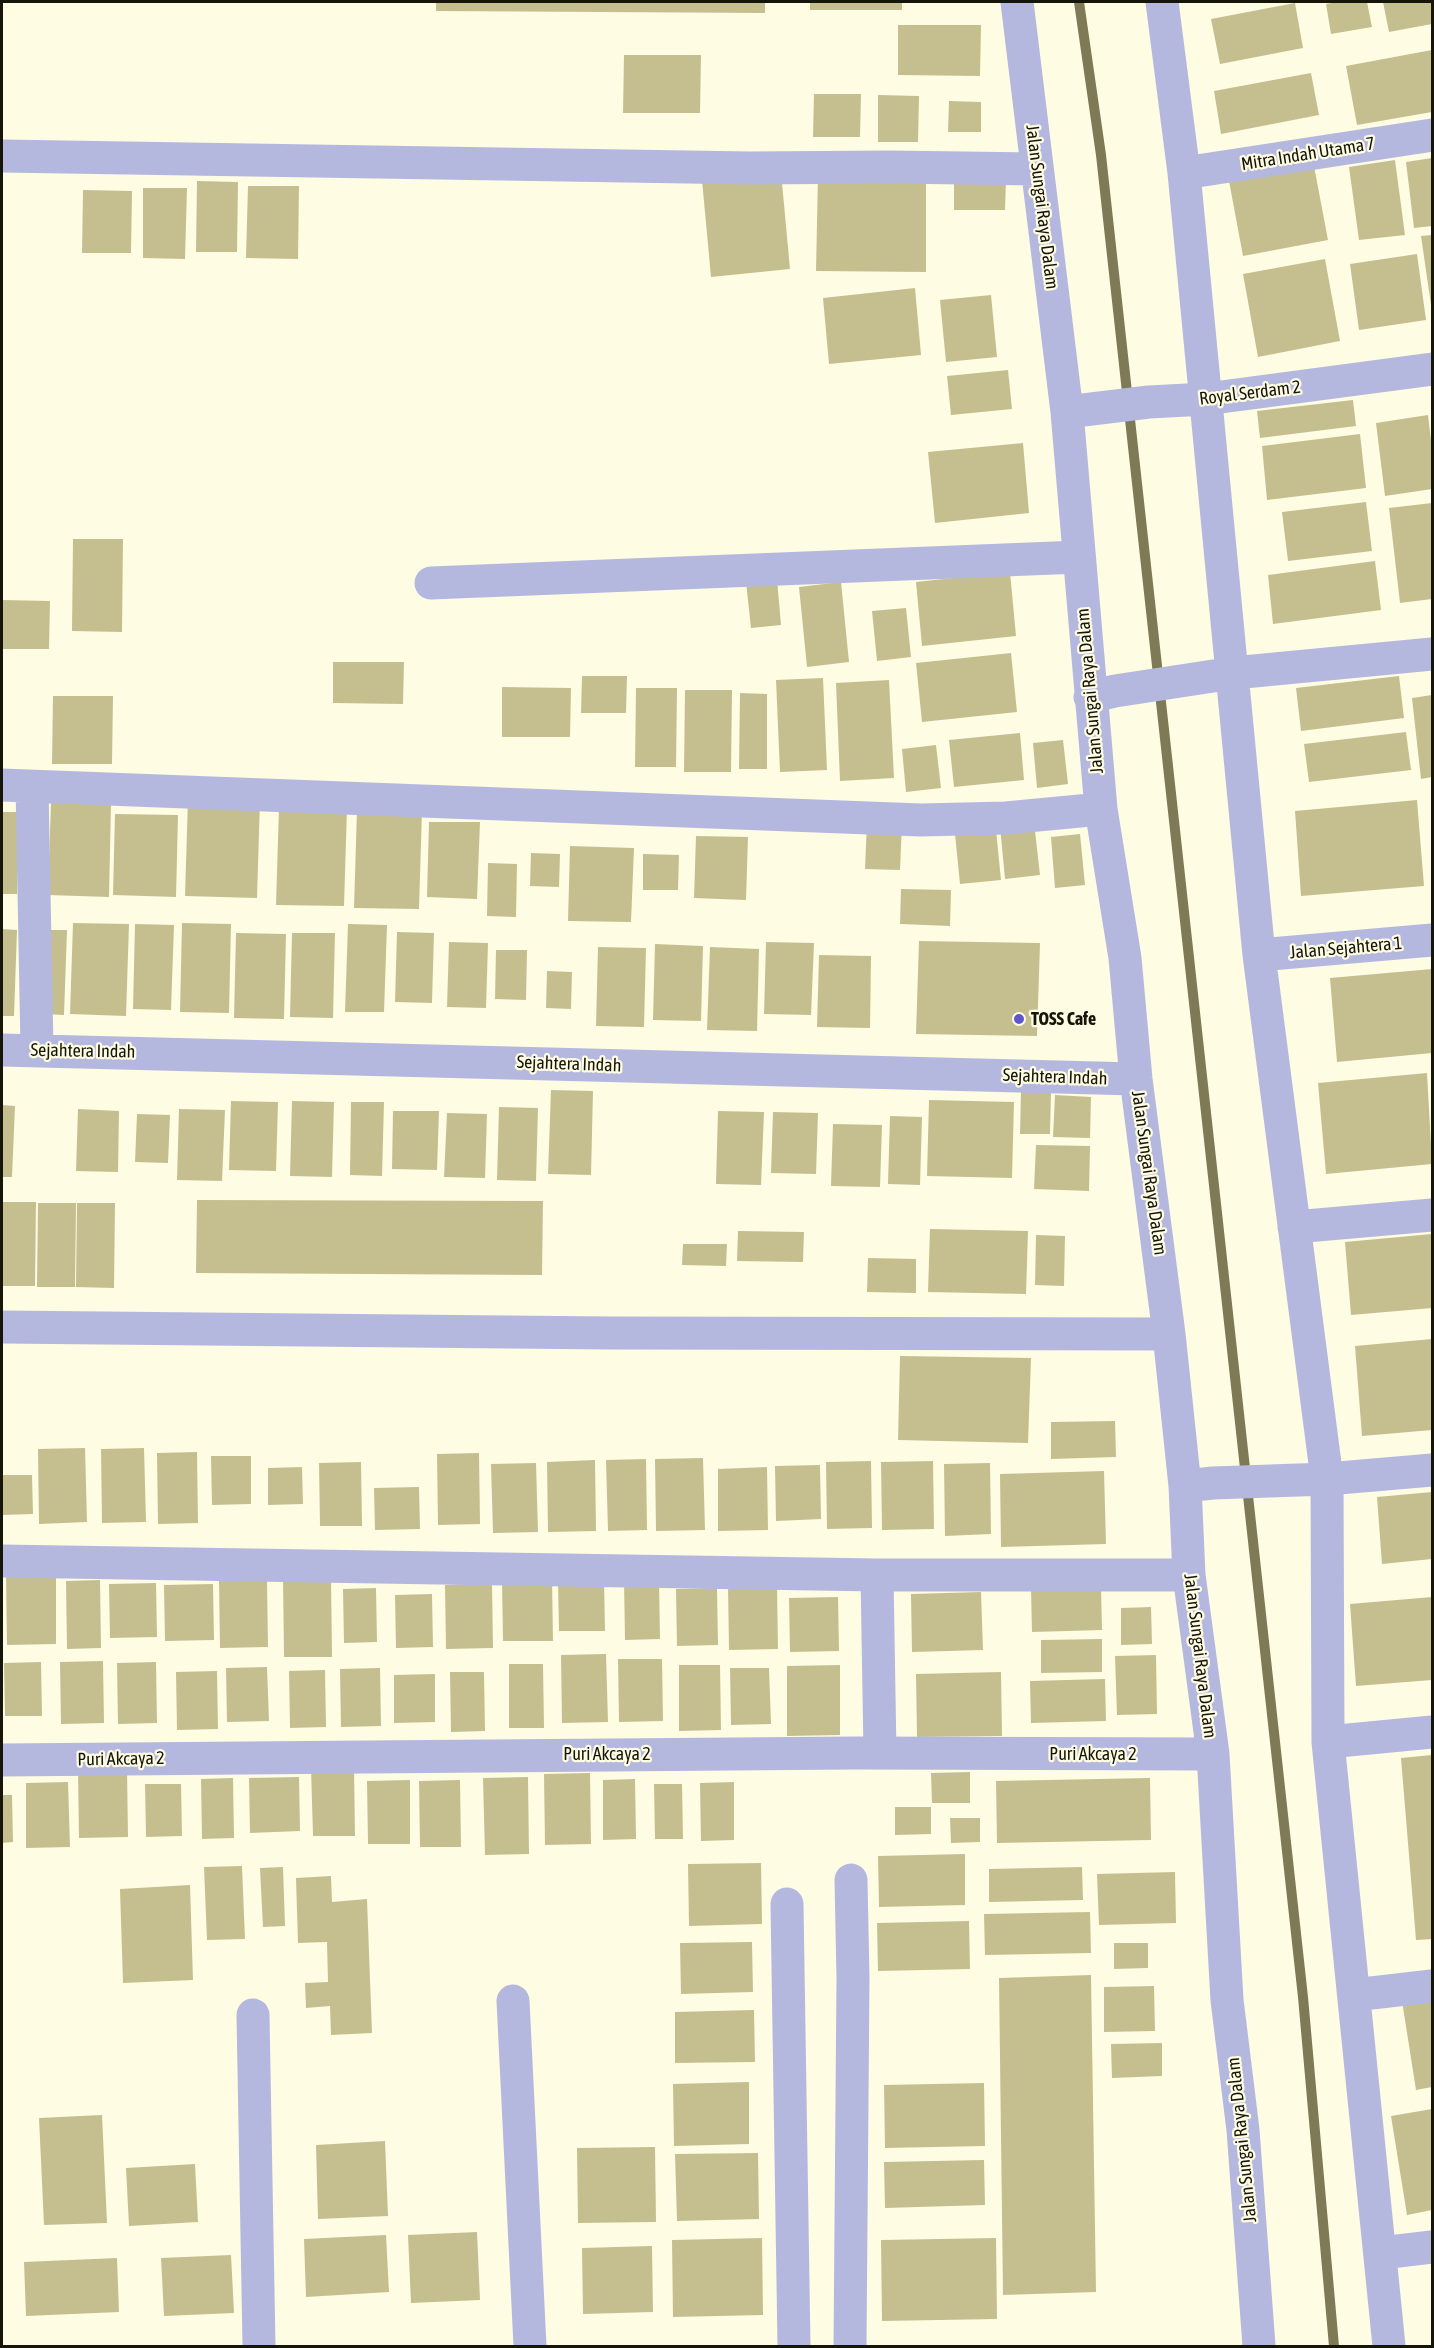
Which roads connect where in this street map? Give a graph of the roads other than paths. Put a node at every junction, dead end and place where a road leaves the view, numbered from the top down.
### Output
1 (1017, 2) edge
2 (1162, 2) edge
3 (1432, 135) edge
4 (2, 156) edge
5 (1037, 169) junction
6 (1185, 174) junction
7 (1432, 369) edge
8 (1206, 399) junction
9 (1081, 410) junction
10 (1079, 557) junction
11 (431, 583) dead end
12 (1432, 654) edge
13 (1233, 673) junction
14 (1103, 694) junction
15 (17, 786) edge
16 (1101, 809) junction
17 (1432, 940) edge
18 (1259, 955) junction
19 (37, 1049) junction
20 (2, 1050) edge
21 (1136, 1079) junction
22 (1432, 1215) edge
23 (1294, 1227) junction
24 (2, 1327) edge
25 (1169, 1334) junction
26 (1432, 1470) edge
27 (1327, 1479) junction
28 (1199, 1484) junction
29 (2, 1561) edge
30 (877, 1575) junction
31 (1189, 1575) junction
32 (1432, 1732) edge
33 (1328, 1742) junction
34 (880, 1753) junction
35 (1213, 1755) junction
36 (2, 1760) edge
37 (851, 1880) dead end
38 (787, 1904) dead end
39 (1432, 1986) edge
40 (1354, 1995) junction
41 (513, 2001) dead end
42 (253, 2015) dead end
43 (1432, 2247) edge
44 (1381, 2253) junction
45 (259, 2346) edge
46 (530, 2346) edge
47 (794, 2346) edge
48 (850, 2346) edge
49 (1259, 2346) edge
50 (1389, 2346) edge

1 - 5 street, Jalan Sungai Raya Dalam
2 - 6 street
3 - 6 street, Mitra Indah Utama 7
4 - 5 street
5 - 9 street, Jalan Sungai Raya Dalam
6 - 8 street
7 - 8 street, Royal Serdam 2
8 - 9 street, Royal Serdam 2
8 - 13 street
9 - 10 street, Jalan Sungai Raya Dalam
10 - 11 street
10 - 14 street, Jalan Sungai Raya Dalam
12 - 13 street
13 - 14 street
13 - 18 street
14 - 16 street, Jalan Sungai Raya Dalam
15 - 16 street
15 - 19 street
16 - 21 street, Jalan Sungai Raya Dalam
17 - 18 street, Jalan Sejahtera 1
18 - 23 street
19 - 20 street, Sejahtera Indah
19 - 21 street, Sejahtera Indah
21 - 25 street, Jalan Sungai Raya Dalam
22 - 23 street
23 - 27 street
24 - 25 street
25 - 28 street, Jalan Sungai Raya Dalam
26 - 27 street
27 - 28 street
27 - 33 street
28 - 31 street, Jalan Sungai Raya Dalam
29 - 30 street
30 - 31 street
30 - 34 street
31 - 35 street, Jalan Sungai Raya Dalam
32 - 33 street
33 - 40 street
34 - 35 street, Puri Akcaya 2
34 - 36 street, Puri Akcaya 2
35 - 49 street, Jalan Sungai Raya Dalam
37 - 48 street
38 - 47 street
39 - 40 street
40 - 44 street
41 - 46 street
42 - 45 street
43 - 44 street
44 - 50 street

